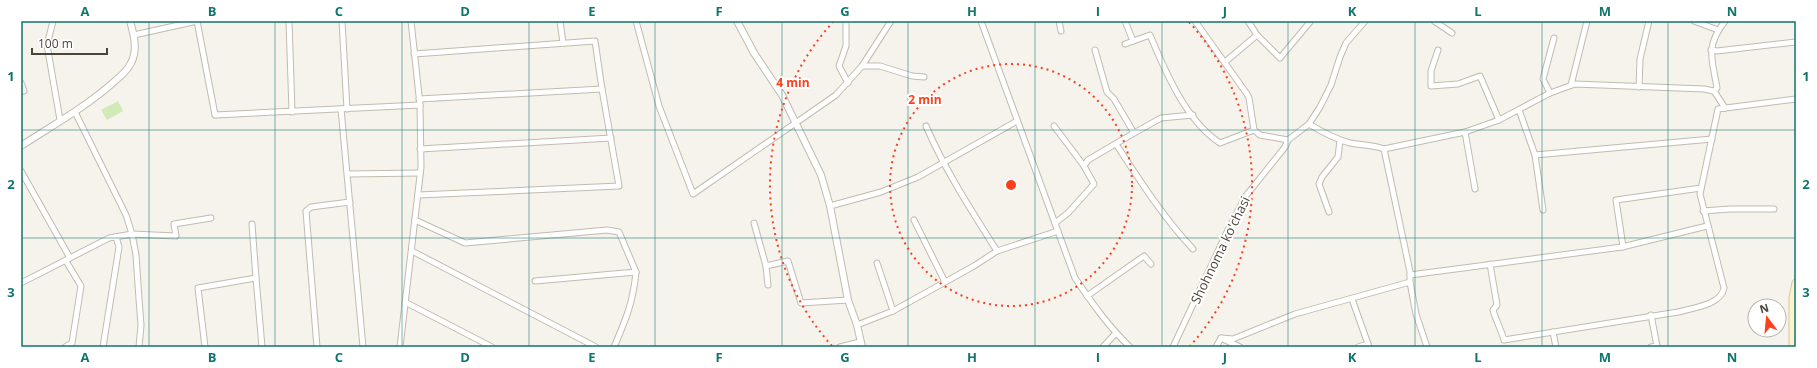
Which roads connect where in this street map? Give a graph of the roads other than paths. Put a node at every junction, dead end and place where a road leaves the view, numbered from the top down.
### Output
1 (54, 21) edge
2 (130, 21) edge
3 (197, 21) edge
4 (290, 21) edge
5 (342, 21) edge
6 (411, 21) edge
7 (560, 21) edge
8 (636, 21) edge
9 (737, 21) edge
10 (846, 21) edge
11 (891, 21) edge
12 (981, 21) edge
13 (1059, 21) edge
14 (1125, 21) edge
15 (1195, 21) edge
16 (1248, 21) edge
17 (1309, 21) edge
18 (1365, 21) edge
19 (1434, 21) edge
20 (1588, 21) edge
21 (1649, 21) edge
22 (1694, 21) edge
23 (1725, 21) edge
24 (1718, 30) junction
25 (1061, 32) dead end
26 (1452, 33) dead end
27 (134, 35) junction
28 (1257, 35) junction
29 (1554, 38) dead end
30 (1133, 41) junction
31 (1796, 42) edge
32 (563, 43) junction
33 (1125, 44) dead end
34 (1095, 50) dead end
35 (1438, 50) dead end
36 (1711, 50) junction
37 (414, 54) junction
38 (1225, 62) junction
39 (862, 66) junction
40 (924, 77) dead end
41 (21, 83) edge
42 (848, 83) junction
43 (1571, 85) junction
44 (1639, 87) junction
45 (602, 89) junction
46 (1714, 91) junction
47 (21, 92) edge
48 (1550, 93) junction
49 (1796, 99) edge
50 (419, 102) junction
51 (1725, 108) junction
52 (344, 109) junction
53 (1519, 110) junction
54 (75, 112) junction
55 (292, 112) junction
56 (1193, 115) junction
57 (60, 120) junction
58 (1500, 120) junction
59 (1017, 121) junction
60 (795, 124) junction
61 (1309, 124) junction
62 (926, 126) dead end
63 (1054, 126) dead end
64 (1254, 130) junction
65 (1465, 132) junction
66 (1134, 133) junction
67 (611, 138) junction
68 (1712, 139) junction
69 (1288, 140) junction
70 (1340, 140) junction
71 (1116, 144) junction
72 (21, 146) edge
73 (420, 149) junction
74 (1384, 149) junction
75 (1535, 155) junction
76 (943, 162) junction
77 (1084, 166) junction
78 (21, 171) edge
79 (420, 173) junction
80 (348, 174) junction
81 (1701, 188) junction
82 (1475, 189) dead end
83 (418, 195) junction
84 (350, 202) junction
85 (830, 206) junction
86 (1774, 209) dead end
87 (1543, 210) dead end
88 (1703, 211) junction
89 (1329, 212) dead end
90 (211, 218) dead end
91 (415, 220) junction
92 (914, 220) dead end
93 (754, 223) dead end
94 (1055, 223) junction
95 (252, 224) dead end
96 (1707, 226) junction
97 (1058, 231) junction
98 (132, 234) junction
99 (116, 237) junction
100 (1623, 247) junction
101 (1193, 249) dead end
102 (412, 251) junction
103 (997, 251) junction
104 (68, 259) junction
105 (877, 263) dead end
106 (1151, 264) dead end
107 (1490, 264) junction
108 (766, 266) junction
109 (636, 272) junction
110 (1410, 275) junction
111 (256, 278) junction
112 (535, 281) dead end
113 (944, 282) junction
114 (1410, 282) junction
115 (21, 283) edge
116 (1796, 283) edge
117 (768, 285) dead end
118 (1087, 296) junction
119 (1352, 299) junction
120 (848, 300) junction
121 (405, 302) junction
122 (1795, 302) edge
123 (893, 311) junction
124 (1651, 315) junction
125 (857, 325) junction
126 (1553, 332) junction
127 (1116, 333) junction
128 (1221, 338) junction
129 (861, 345) edge
130 (1368, 345) edge
131 (65, 347) edge
132 (103, 347) edge
133 (139, 347) edge
134 (205, 347) edge
135 (262, 347) edge
136 (317, 347) edge
137 (363, 347) edge
138 (400, 347) edge
139 (492, 347) edge
140 (596, 347) edge
141 (614, 347) edge
142 (840, 347) edge
143 (1103, 347) edge
144 (1130, 347) edge
145 (1173, 347) edge
146 (1216, 347) edge
147 (1240, 347) edge
148 (1358, 347) edge
149 (1428, 347) edge
150 (1556, 347) edge
151 (1651, 347) edge
152 (1793, 347) edge

1 - 57 street
2 - 27 street
3 - 27 street
3 - 55 street
4 - 55 street
5 - 52 street
6 - 37 street
7 - 32 street
8 - 60 street
9 - 60 street
10 - 42 street
11 - 39 street
12 - 59 street
13 - 25 street
14 - 30 street
15 - 38 street
16 - 28 street
17 - 28 street
18 - 61 street, Shohnoma ko'chasi
19 - 26 street
20 - 43 street
21 - 44 street
22 - 24 street
23 - 24 street
24 - 36 street
27 - 54 street
28 - 38 street
29 - 48 street
30 - 33 street
30 - 56 street
31 - 36 street
32 - 37 street
32 - 45 street
34 - 66 street
35 - 58 street
36 - 46 street
37 - 50 street
38 - 64 street
39 - 40 street
39 - 42 street
41 - 47 street
42 - 60 street
43 - 44 street
43 - 48 street
44 - 46 street
45 - 50 street
45 - 67 street
46 - 51 street
48 - 53 street
49 - 51 street
50 - 52 street
50 - 73 street
51 - 68 street
52 - 55 street
52 - 80 street
53 - 58 street
53 - 75 street
54 - 57 street
54 - 98 street
56 - 64 street
56 - 66 street
57 - 72 street
58 - 65 street
59 - 76 street
59 - 94 street
60 - 85 street
61 - 69 street, Shohnoma ko'chasi
61 - 70 street
62 - 76 street
63 - 77 street
64 - 69 street
65 - 74 street
65 - 82 street
66 - 71 street
67 - 73 street
67 - 83 street
68 - 75 street
68 - 81 street
69 - 145 street, Shohnoma ko'chasi
70 - 74 street
70 - 89 street
71 - 77 street
71 - 101 street
73 - 79 street
74 - 110 street
75 - 87 street
76 - 85 street
76 - 103 street
77 - 94 street
78 - 104 street
79 - 80 street
79 - 83 street
80 - 84 street
81 - 88 street
81 - 100 street
83 - 91 street
84 - 136 street
84 - 137 street
85 - 120 street
86 - 88 street
88 - 96 street
90 - 98 street
91 - 102 street
91 - 109 street
92 - 113 street
93 - 108 street
94 - 97 street
95 - 111 street
96 - 100 street
96 - 124 street
97 - 103 street
97 - 118 street
98 - 99 street
98 - 133 street
99 - 104 street
99 - 132 street
100 - 107 street
102 - 121 street
102 - 140 street
103 - 113 street
104 - 115 street
104 - 131 street
105 - 123 street
106 - 118 street
107 - 110 street
107 - 126 street
108 - 117 street
108 - 120 street
109 - 112 street
109 - 141 street
110 - 114 street
111 - 134 street
111 - 135 street
113 - 123 street
114 - 119 street
114 - 149 street
116 - 122 main road
118 - 127 street
119 - 128 street
119 - 130 street
120 - 125 street
121 - 138 street
121 - 139 street
122 - 152 main road
123 - 125 street
124 - 126 street
124 - 151 street
125 - 129 street
126 - 150 street
127 - 143 street
127 - 144 street
128 - 146 street
128 - 147 street
129 - 142 street
130 - 148 street

